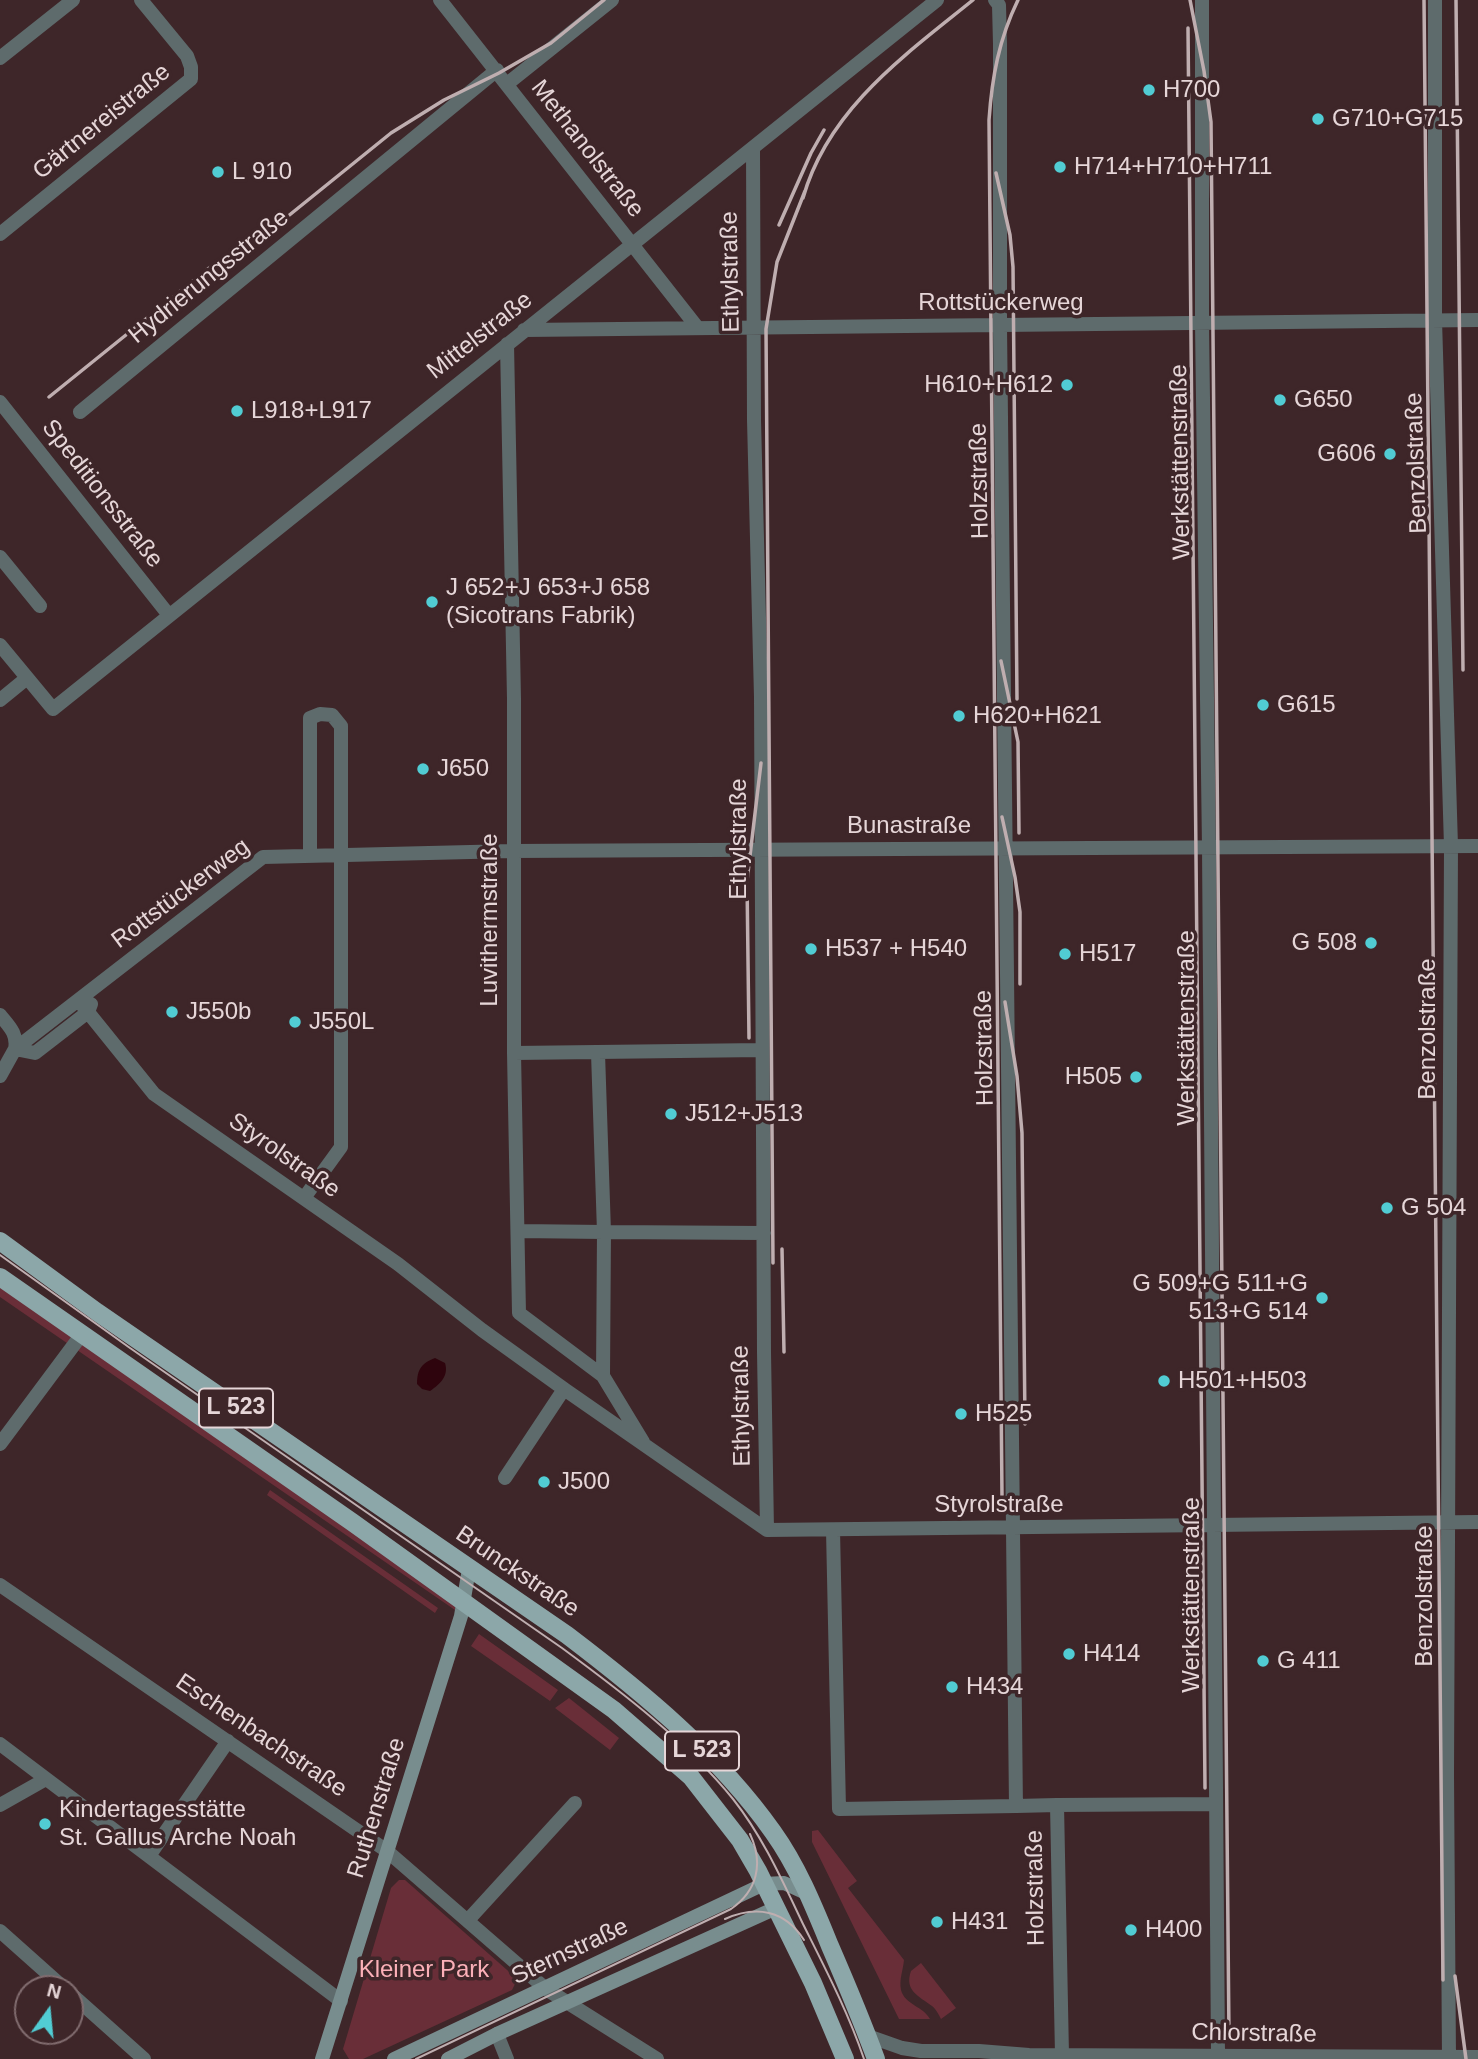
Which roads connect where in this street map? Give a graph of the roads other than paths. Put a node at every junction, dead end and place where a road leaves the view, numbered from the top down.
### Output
1 (73, 0) edge
2 (141, 0) edge
3 (440, 0) edge
4 (612, 0) edge
5 (937, 0) edge
6 (995, 0) edge
7 (1202, 0) edge
8 (1435, 0) edge
9 (0, 58) edge
10 (497, 70) junction
11 (508, 84) junction
12 (753, 148) junction
13 (0, 234) edge
14 (634, 245) junction
15 (1435, 320) junction
16 (1478, 320) edge
17 (1202, 324) junction
18 (1000, 326) junction
19 (697, 327) junction
20 (755, 329) junction
21 (524, 330) junction
22 (507, 344) junction
23 (0, 402) edge
24 (80, 412) dead end
25 (0, 557) edge
26 (40, 606) dead end
27 (169, 614) junction
28 (0, 645) edge
29 (27, 678) junction
30 (0, 700) edge
31 (1451, 846) junction
32 (1478, 846) edge
33 (1005, 848) junction
34 (1209, 848) junction
35 (762, 850) junction
36 (512, 851) junction
37 (310, 855) junction
38 (340, 855) junction
39 (83, 1006) junction
40 (0, 1015) edge
41 (15, 1049) junction
42 (762, 1050) junction
43 (514, 1053) junction
44 (598, 1053) junction
45 (0, 1076) edge
46 (304, 1198) junction
47 (518, 1231) junction
48 (604, 1232) junction
49 (764, 1233) junction
50 (2, 1241) edge
51 (0, 1277) edge
52 (82, 1334) junction
53 (603, 1376) junction
54 (564, 1389) junction
55 (643, 1442) junction
56 (0, 1444) edge
57 (505, 1478) dead end
58 (1449, 1522) junction
59 (1478, 1522) edge
60 (1214, 1524) junction
61 (1013, 1528) junction
62 (767, 1530) junction
63 (833, 1530) junction
64 (469, 1569) junction
65 (0, 1585) edge
66 (465, 1602) junction
67 (228, 1741) junction
68 (0, 1744) edge
69 (46, 1779) junction
70 (575, 1803) dead end
71 (1215, 1804) junction
72 (0, 1805) edge
73 (1058, 1805) junction
74 (1016, 1806) junction
75 (387, 1850) junction
76 (149, 1856) junction
77 (764, 1884) junction
78 (808, 1894) junction
79 (776, 1908) junction
80 (469, 1919) junction
81 (0, 1931) edge
82 (49, 1975) edge
83 (546, 1989) junction
84 (341, 2001) junction
85 (569, 2002) junction
86 (84, 2005) edge
87 (496, 2034) junction
88 (868, 2036) junction
89 (1029, 2055) junction
90 (1062, 2055) junction
91 (1218, 2056) junction
92 (1478, 2057) edge
93 (324, 2058) edge
94 (1449, 2058) edge
95 (144, 2059) edge
96 (394, 2059) edge
97 (448, 2059) edge
98 (507, 2059) edge
99 (657, 2059) edge
100 (845, 2059) edge
101 (876, 2059) edge
102 (1002, 2059) edge

1 - 9 street
2 - 13 street, Gärtnereistraße
3 - 10 street, Methanolstraße
4 - 11 street
5 - 12 street, Mittelstraße
6 - 18 street, Holzstraße
7 - 17 street, Werkstättenstraße
8 - 15 street, Benzolstraße
10 - 11 street, Methanolstraße
10 - 24 street, Hydrierungsstraße
11 - 14 street, Methanolstraße
12 - 14 street, Mittelstraße
12 - 20 street, Ethylstraße
14 - 19 street, Methanolstraße
14 - 21 street, Mittelstraße
15 - 16 street, Rottstückerweg
15 - 17 street, Rottstückerweg
15 - 31 street, Benzolstraße
17 - 18 street, Rottstückerweg
17 - 34 street, Werkstättenstraße
18 - 20 street, Rottstückerweg
18 - 33 street, Holzstraße
19 - 20 street, Rottstückerweg
19 - 21 street, Rottstückerweg
20 - 35 street, Ethylstraße
21 - 22 street, Mittelstraße
22 - 27 street, Mittelstraße
22 - 36 street, Luvithermstraße
23 - 27 street, Speditionsstraße
25 - 26 street
27 - 29 street, Mittelstraße
28 - 29 street
29 - 30 street
31 - 32 street, Bunastraße
31 - 34 street, Bunastraße
31 - 58 street, Benzolstraße
33 - 34 street, Bunastraße
33 - 35 street, Bunastraße
33 - 61 street, Holzstraße
34 - 60 street, Werkstättenstraße
35 - 36 street, Bunastraße
35 - 42 street, Ethylstraße
36 - 38 street, Bunastraße
36 - 43 street, Luvithermstraße
37 - 38 street, Rottstückerweg
37 - 38 street
37 - 39 street, Rottstückerweg
38 - 46 street
39 - 41 street, Rottstückerweg
39 - 46 street, Styrolstraße
40 - 41 street
41 - 45 street, Rottstückerweg
42 - 44 street
42 - 49 street, Ethylstraße
43 - 44 street
43 - 47 street, Luvithermstraße
44 - 48 street
46 - 54 street, Styrolstraße
47 - 48 street
47 - 53 street, Luvithermstraße
48 - 49 street
48 - 53 street
49 - 62 street, Ethylstraße
50 - 64 main road, Brunckstraße / L 523
51 - 52 main road, L 523
52 - 56 street
52 - 66 main road, L 523
53 - 55 street, Luvithermstraße
54 - 55 street
54 - 57 street
55 - 62 street
58 - 59 street, Styrolstraße
58 - 60 street, Styrolstraße
58 - 94 street, Benzolstraße
60 - 61 street, Styrolstraße
60 - 71 street, Werkstättenstraße
61 - 63 street, Styrolstraße
61 - 74 street, Holzstraße
62 - 63 street, Styrolstraße
63 - 74 street
64 - 66 main road, Ruthenstraße
64 - 78 main road, Brunckstraße / L 523
65 - 67 street, Eschenbachstraße
66 - 75 main road, Ruthenstraße
66 - 77 main road, L 523
67 - 75 street, Eschenbachstraße
67 - 76 street
68 - 69 street
69 - 72 street
69 - 76 street
70 - 80 street
71 - 73 street
71 - 91 street, Werkstättenstraße
73 - 74 street, Holzstraße
73 - 90 street, Holzstraße
75 - 80 street, Eschenbachstraße
75 - 84 main road, Ruthenstraße
76 - 84 street
77 - 78 main road
77 - 79 main road, L 523
77 - 83 main road, Sternstraße
78 - 88 main road, Brunckstraße / L 523
79 - 85 main road, Sternstraße
79 - 100 main road, L 523
80 - 83 street, Eschenbachstraße
81 - 82 street
83 - 85 street, Eschenbachstraße
83 - 96 main road, Sternstraße
84 - 93 main road, Ruthenstraße
85 - 87 main road, Sternstraße
85 - 99 street, Eschenbachstraße
86 - 95 street
87 - 97 main road, Sternstraße
87 - 98 street
88 - 89 street, Chlorstraße
88 - 101 main road, Brunckstraße / L 523
89 - 90 street, Chlorstraße
89 - 102 street, Chlorstraße
90 - 91 street, Chlorstraße
91 - 94 street, Chlorstraße
92 - 94 street, Chlorstraße

